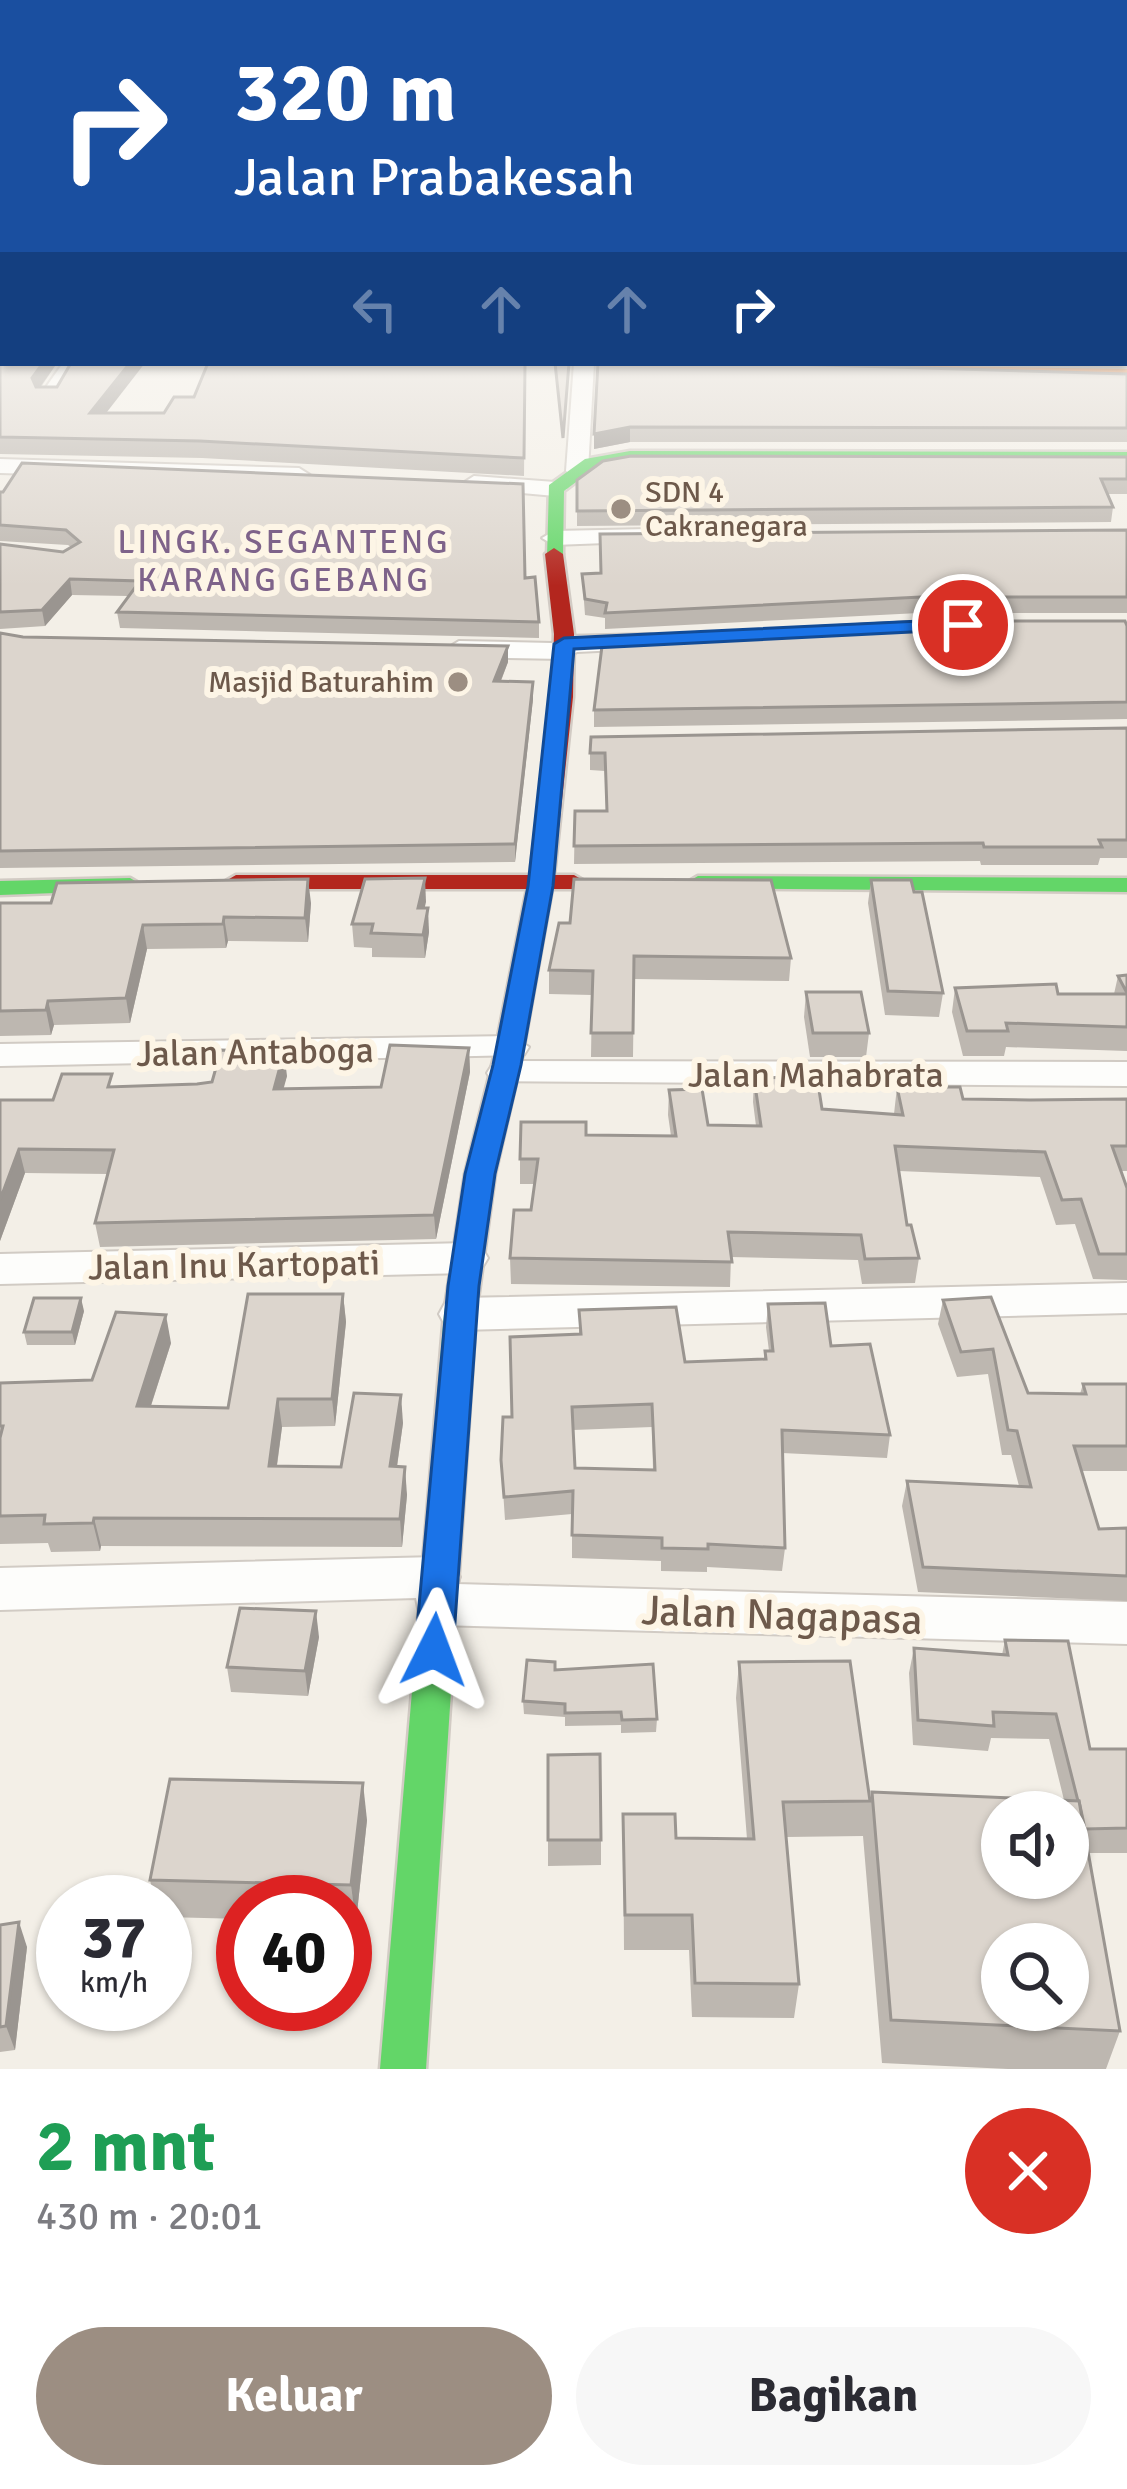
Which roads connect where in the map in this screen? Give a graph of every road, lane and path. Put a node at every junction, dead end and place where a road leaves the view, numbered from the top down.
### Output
1 (52, 393) edge
2 (582, 393) edge
3 (49, 397) edge
4 (1127, 457) edge
5 (0, 466) edge
6 (577, 471) junction
7 (320, 476) edge
8 (449, 481) edge
9 (555, 489) junction
10 (674, 536) edge
11 (554, 538) junction
12 (670, 641) edge
13 (564, 648) junction
14 (426, 649) edge
15 (556, 741) junction
16 (600, 741) edge
17 (541, 882) junction
18 (611, 882) edge
19 (658, 882) edge
20 (207, 883) edge
21 (160, 884) edge
22 (1127, 885) edge
23 (0, 888) edge
24 (0, 1055) edge
25 (508, 1060) junction
26 (1127, 1074) edge
27 (467, 1258) junction
28 (0, 1269) edge
29 (1127, 1298) edge
30 (460, 1314) junction
31 (0, 1589) edge
32 (437, 1590) junction
33 (1127, 1623) edge
34 (403, 2069) edge

1 - 3 street
2 - 6 street
4 - 6 street
5 - 7 street
6 - 9 street
8 - 9 street
9 - 11 street
10 - 11 street
11 - 13 street
12 - 13 street
13 - 14 street
13 - 15 street
15 - 16 street
15 - 17 street
17 - 18 street
17 - 20 street
17 - 25 street
19 - 22 street
21 - 23 street
24 - 25 street, Jalan Antaboga
25 - 26 street, Jalan Mahabrata
25 - 27 street
27 - 28 street, Jalan Inu Kartopati
27 - 30 street
29 - 30 street
30 - 32 street
31 - 32 street, Jalan Nagapasa
32 - 33 street, Jalan Nagapasa
32 - 34 street

